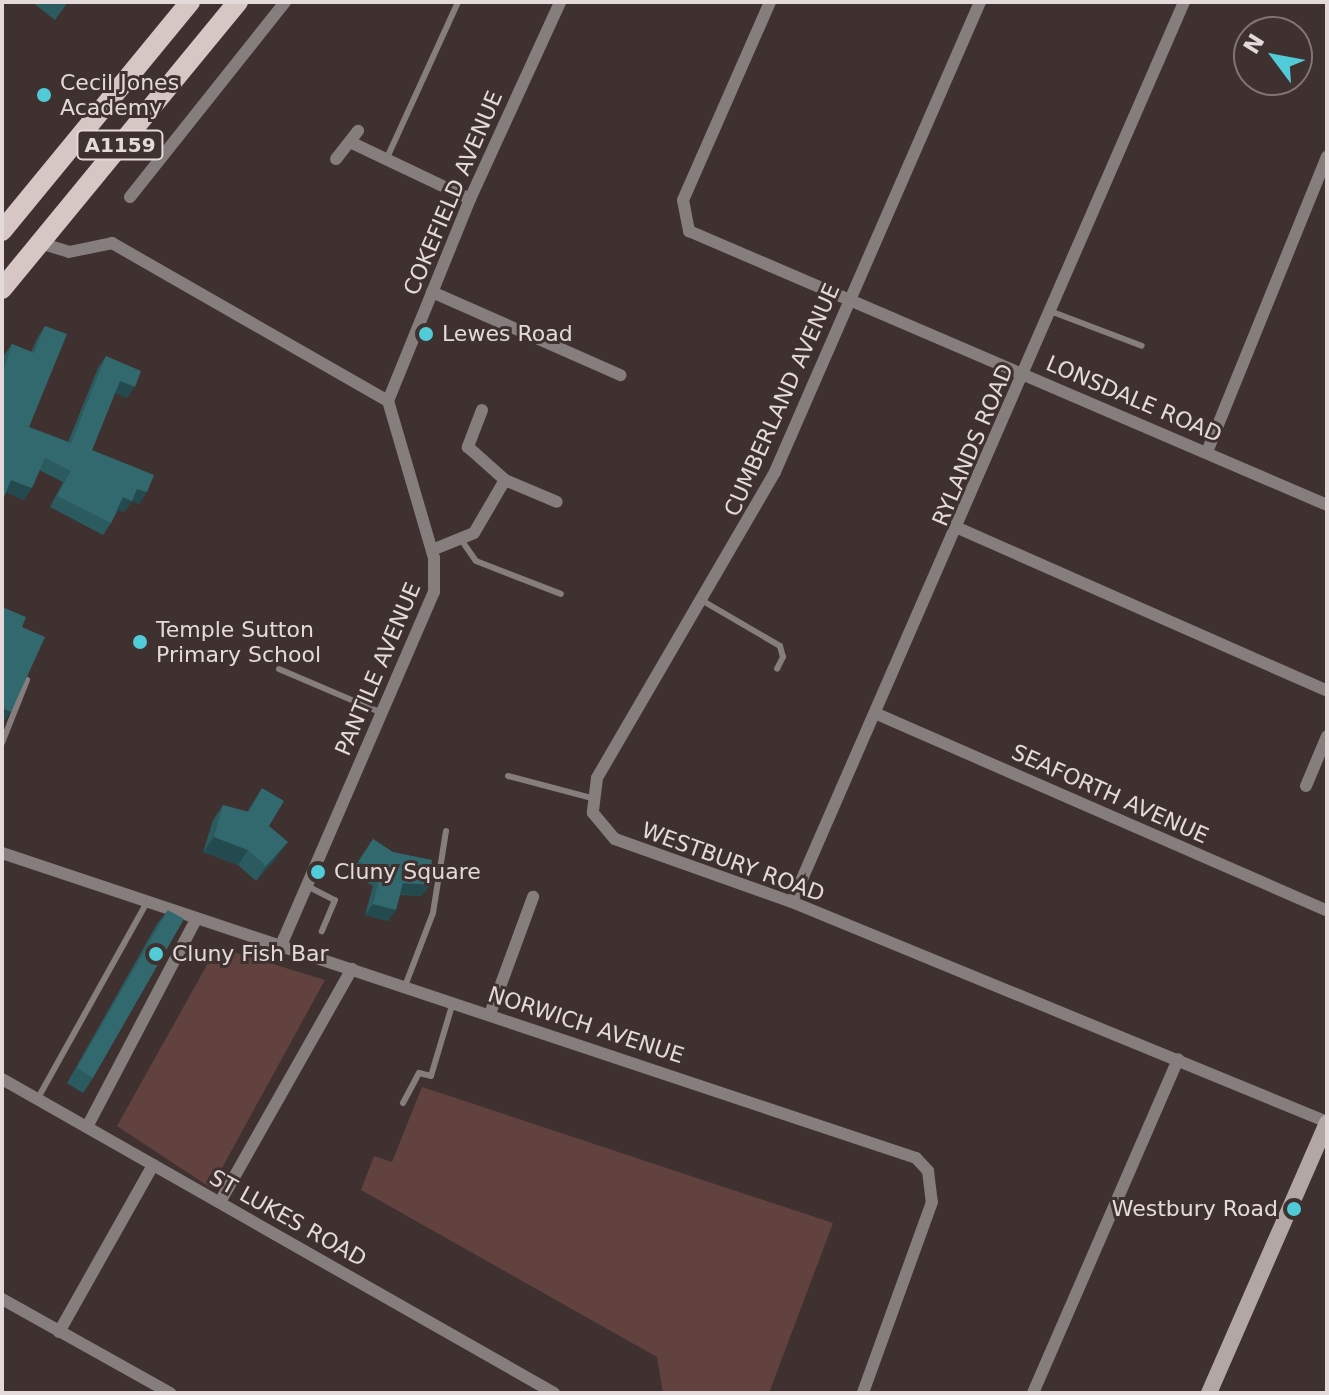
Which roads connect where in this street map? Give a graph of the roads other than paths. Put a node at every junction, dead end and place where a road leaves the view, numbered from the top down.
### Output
1 (190, 2) edge
2 (238, 2) edge
3 (285, 2) edge
4 (458, 2) edge
5 (560, 2) edge
6 (770, 2) edge
7 (980, 2) edge
8 (1184, 2) edge
9 (358, 131) dead end
10 (350, 142) junction
11 (1327, 156) edge
12 (336, 159) dead end
13 (386, 160) junction
14 (130, 197) dead end
15 (470, 199) junction
16 (2, 231) edge
17 (40, 243) junction
18 (2, 289) edge
19 (432, 292) junction
20 (849, 303) junction
21 (1050, 311) junction
22 (1142, 346) dead end
23 (1026, 374) junction
24 (620, 375) dead end
25 (388, 401) junction
26 (482, 410) dead end
27 (1207, 452) junction
28 (505, 480) junction
29 (557, 502) dead end
30 (1327, 505) edge
31 (958, 528) junction
32 (462, 541) junction
33 (432, 550) junction
34 (561, 594) dead end
35 (703, 601) junction
36 (279, 669) dead end
37 (777, 669) dead end
38 (27, 680) edge
39 (1327, 691) edge
40 (382, 713) junction
41 (877, 714) junction
42 (1327, 736) edge
43 (2, 743) edge
44 (508, 776) dead end
45 (1306, 786) dead end
46 (592, 798) junction
47 (446, 831) dead end
48 (2, 853) edge
49 (307, 886) junction
50 (533, 897) dead end
51 (147, 902) junction
52 (792, 902) junction
53 (1327, 911) edge
54 (196, 919) junction
55 (322, 931) dead end
56 (282, 943) junction
57 (352, 969) junction
58 (405, 986) junction
59 (453, 1002) junction
60 (490, 1014) junction
61 (1178, 1059) junction
62 (2, 1079) edge
63 (37, 1099) junction
64 (403, 1103) dead end
65 (1327, 1123) edge
66 (87, 1127) junction
67 (153, 1165) junction
68 (220, 1202) junction
69 (2, 1299) edge
70 (59, 1332) junction
71 (170, 1393) edge
72 (554, 1393) edge
73 (863, 1393) edge
74 (1033, 1393) edge
75 (1209, 1393) edge

1 - 16 main road, A1159
2 - 17 main road, A1159
3 - 14 street
4 - 13 lane
5 - 15 street, COKEFIELD AVENUE
6 - 20 street, LONSDALE ROAD
7 - 20 street, CUMBERLAND AVENUE
8 - 21 street, RYLANDS ROAD
9 - 10 street
10 - 12 street
10 - 13 street
11 - 27 street
13 - 15 street
15 - 19 street, COKEFIELD AVENUE
17 - 18 main road, A1159
17 - 25 street
19 - 24 street
19 - 25 street, COKEFIELD AVENUE
20 - 23 street, LONSDALE ROAD
20 - 35 street, CUMBERLAND AVENUE
21 - 22 lane
21 - 23 street, RYLANDS ROAD
23 - 27 street, LONSDALE ROAD
23 - 31 street, RYLANDS ROAD
25 - 33 street, PANTILE AVENUE
26 - 28 street
27 - 30 street, LONSDALE ROAD
28 - 29 street
28 - 32 street
31 - 39 street
31 - 41 street, RYLANDS ROAD
32 - 33 street
32 - 34 lane
33 - 40 street, PANTILE AVENUE
35 - 37 lane
35 - 46 street, CUMBERLAND AVENUE
36 - 40 lane
38 - 43 lane
40 - 49 street, PANTILE AVENUE
41 - 52 street, RYLANDS ROAD
41 - 53 street, SEAFORTH AVENUE
42 - 45 street
44 - 46 lane
46 - 52 street, WESTBURY ROAD
47 - 58 lane
48 - 51 street, NORWICH AVENUE
49 - 55 lane
49 - 56 street, PANTILE AVENUE
50 - 60 street
51 - 54 street, NORWICH AVENUE
51 - 63 lane
52 - 61 street, WESTBURY ROAD
54 - 56 street, NORWICH AVENUE
54 - 66 street
56 - 57 street, NORWICH AVENUE
57 - 58 street, NORWICH AVENUE
57 - 68 street
58 - 59 street, NORWICH AVENUE
59 - 60 street, NORWICH AVENUE
59 - 64 lane
60 - 73 street, NORWICH AVENUE
61 - 65 street, WESTBURY ROAD
61 - 74 street
62 - 63 street, ST LUKES ROAD
63 - 66 street, ST LUKES ROAD
65 - 75 street
66 - 67 street, ST LUKES ROAD
67 - 68 street, ST LUKES ROAD
67 - 70 street
68 - 72 street, ST LUKES ROAD
69 - 70 street
70 - 71 street

